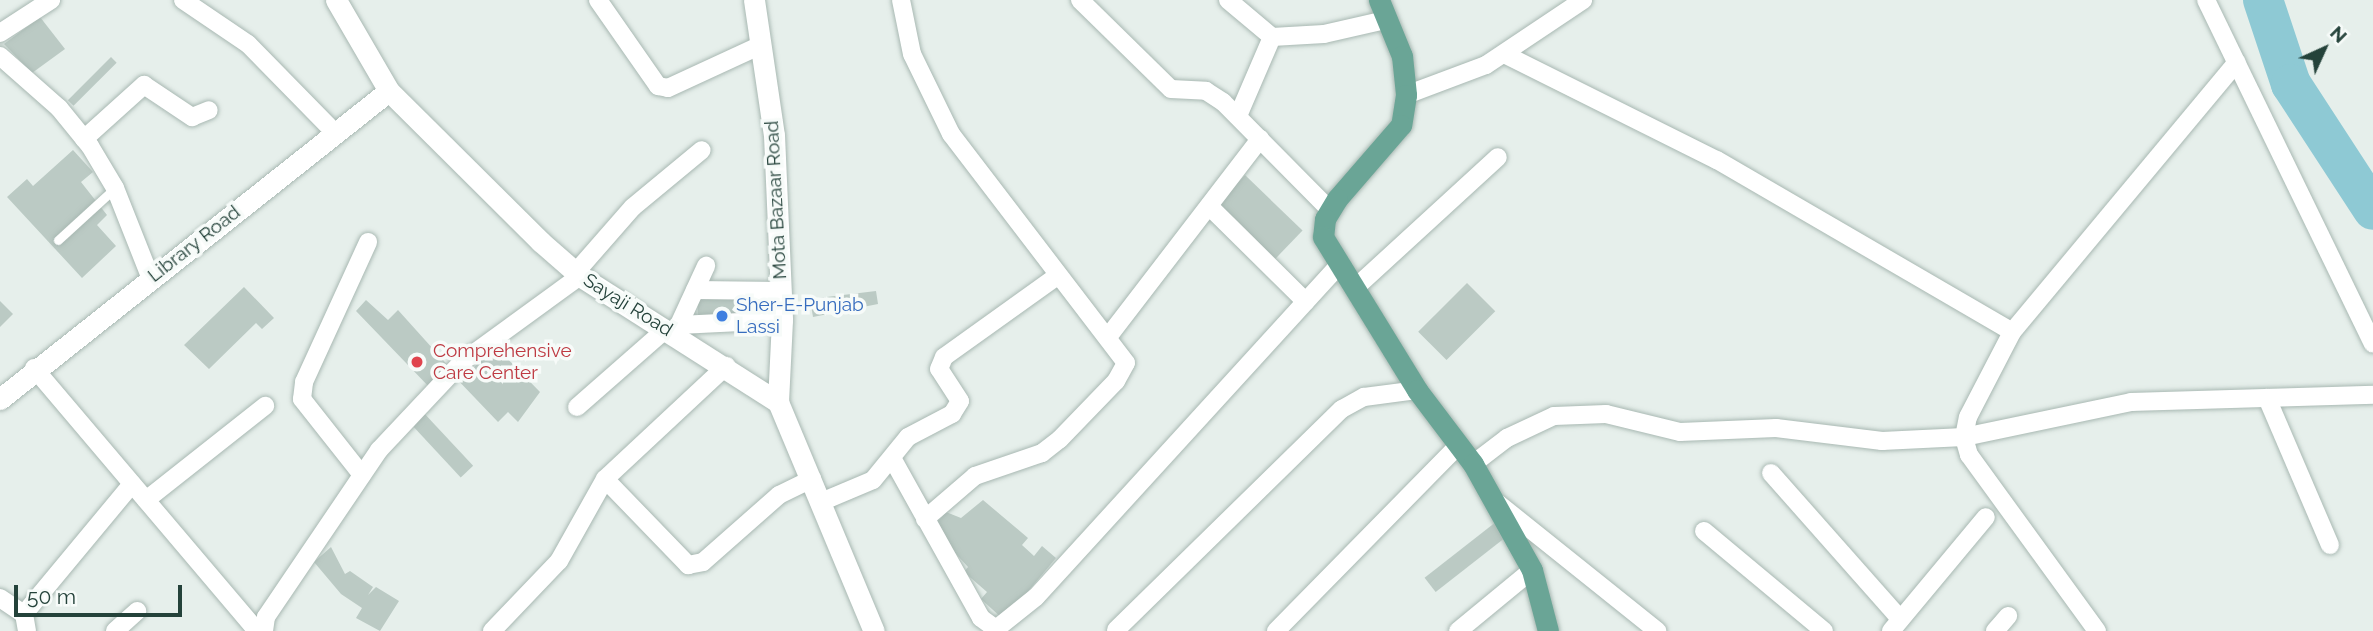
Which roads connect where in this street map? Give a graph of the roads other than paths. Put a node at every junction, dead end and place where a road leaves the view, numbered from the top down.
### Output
1 (51, 0) edge
2 (183, 0) edge
3 (335, 0) edge
4 (598, 0) edge
5 (754, 0) edge
6 (901, 0) edge
7 (1080, 0) edge
8 (1228, 0) edge
9 (1583, 0) edge
10 (2206, 0) edge
11 (1382, 10) edge
12 (0, 33) edge
13 (1272, 37) junction
14 (761, 45) junction
15 (1504, 54) junction
16 (0, 56) edge
17 (2237, 62) junction
18 (389, 91) junction
19 (1406, 95) junction
20 (209, 110) dead end
21 (1238, 116) junction
22 (336, 134) junction
23 (1260, 138) junction
24 (84, 139) junction
25 (702, 150) dead end
26 (1498, 156) dead end
27 (115, 188) junction
28 (1209, 206) junction
29 (1331, 210) junction
30 (58, 240) dead end
31 (368, 242) dead end
32 (1339, 265) junction
33 (706, 266) dead end
34 (578, 274) junction
35 (1057, 276) junction
36 (150, 279) junction
37 (1354, 289) junction
38 (695, 290) junction
39 (781, 291) junction
40 (1306, 302) junction
41 (782, 320) junction
42 (673, 329) junction
43 (2012, 332) junction
44 (1108, 337) junction
45 (2373, 344) edge
46 (726, 366) junction
47 (34, 368) junction
48 (1417, 390) junction
49 (2373, 395) edge
50 (2267, 398) junction
51 (0, 399) edge
52 (778, 402) junction
53 (265, 406) dead end
54 (578, 407) dead end
55 (1964, 437) junction
56 (1458, 446) junction
57 (892, 458) junction
58 (1473, 464) junction
59 (1771, 473) dead end
60 (362, 475) junction
61 (604, 479) junction
62 (812, 479) junction
63 (132, 484) junction
64 (1493, 499) junction
65 (146, 500) junction
66 (821, 502) junction
67 (1986, 517) dead end
68 (925, 519) junction
69 (1704, 531) dead end
70 (2330, 545) dead end
71 (1532, 570) junction
72 (0, 598) edge
73 (137, 611) dead end
74 (2008, 615) dead end
75 (26, 623) edge
76 (1896, 625) edge
77 (868, 628) edge
78 (988, 629) edge
79 (1115, 630) edge
80 (115, 631) edge
81 (257, 631) edge
82 (264, 631) edge
83 (492, 631) edge
84 (1276, 631) edge
85 (1458, 631) edge
86 (1548, 631) edge
87 (1657, 631) edge
88 (1824, 631) edge
89 (1995, 631) edge
90 (2097, 631) edge

1 - 12 street
2 - 22 street
3 - 18 street, Sayaji Road
4 - 14 street
5 - 14 street, Mota Bazaar Road
6 - 35 street
7 - 21 street
8 - 13 street
9 - 15 street
10 - 17 street
11 - 13 street
11 - 19 main road
13 - 21 street
14 - 39 street, Mota Bazaar Road
15 - 19 street
15 - 43 street
16 - 24 street
17 - 43 street
17 - 45 street
18 - 22 street, Library Road
18 - 34 street, Sayaji Road
19 - 29 main road
20 - 24 street
21 - 23 street
22 - 36 street, Library Road
23 - 28 street
23 - 29 street
24 - 27 street
25 - 34 street
26 - 37 street
27 - 30 lane
27 - 36 street
28 - 40 street
28 - 44 street
29 - 32 main road
31 - 60 street
32 - 37 main road
32 - 40 street
33 - 38 street
34 - 42 street, Sayaji Road
34 - 60 street
35 - 44 street
35 - 57 street
36 - 47 street, Library Road
37 - 48 main road
38 - 39 street
38 - 42 street
39 - 41 street, Mota Bazaar Road
40 - 78 street
41 - 42 street
41 - 52 street, Mota Bazaar Road
42 - 46 street, Sayaji Road
42 - 54 street
43 - 55 street
44 - 68 street
46 - 52 street, Sayaji Road
46 - 61 street
47 - 51 street, Library Road
47 - 63 street
48 - 56 main road
48 - 79 street
49 - 50 street
50 - 55 street
50 - 70 street
52 - 62 street
53 - 65 street
55 - 58 street
55 - 90 street
56 - 58 main road
56 - 84 street
57 - 66 street
57 - 68 street
58 - 64 main road
59 - 76 street
60 - 82 street
61 - 62 street
61 - 83 street
62 - 66 street
63 - 65 street
63 - 75 street
64 - 71 main road
64 - 87 street
65 - 81 street
66 - 77 street
67 - 76 street
68 - 78 street
69 - 88 street
71 - 85 street
71 - 86 main road
72 - 75 street
73 - 80 street
74 - 89 street

